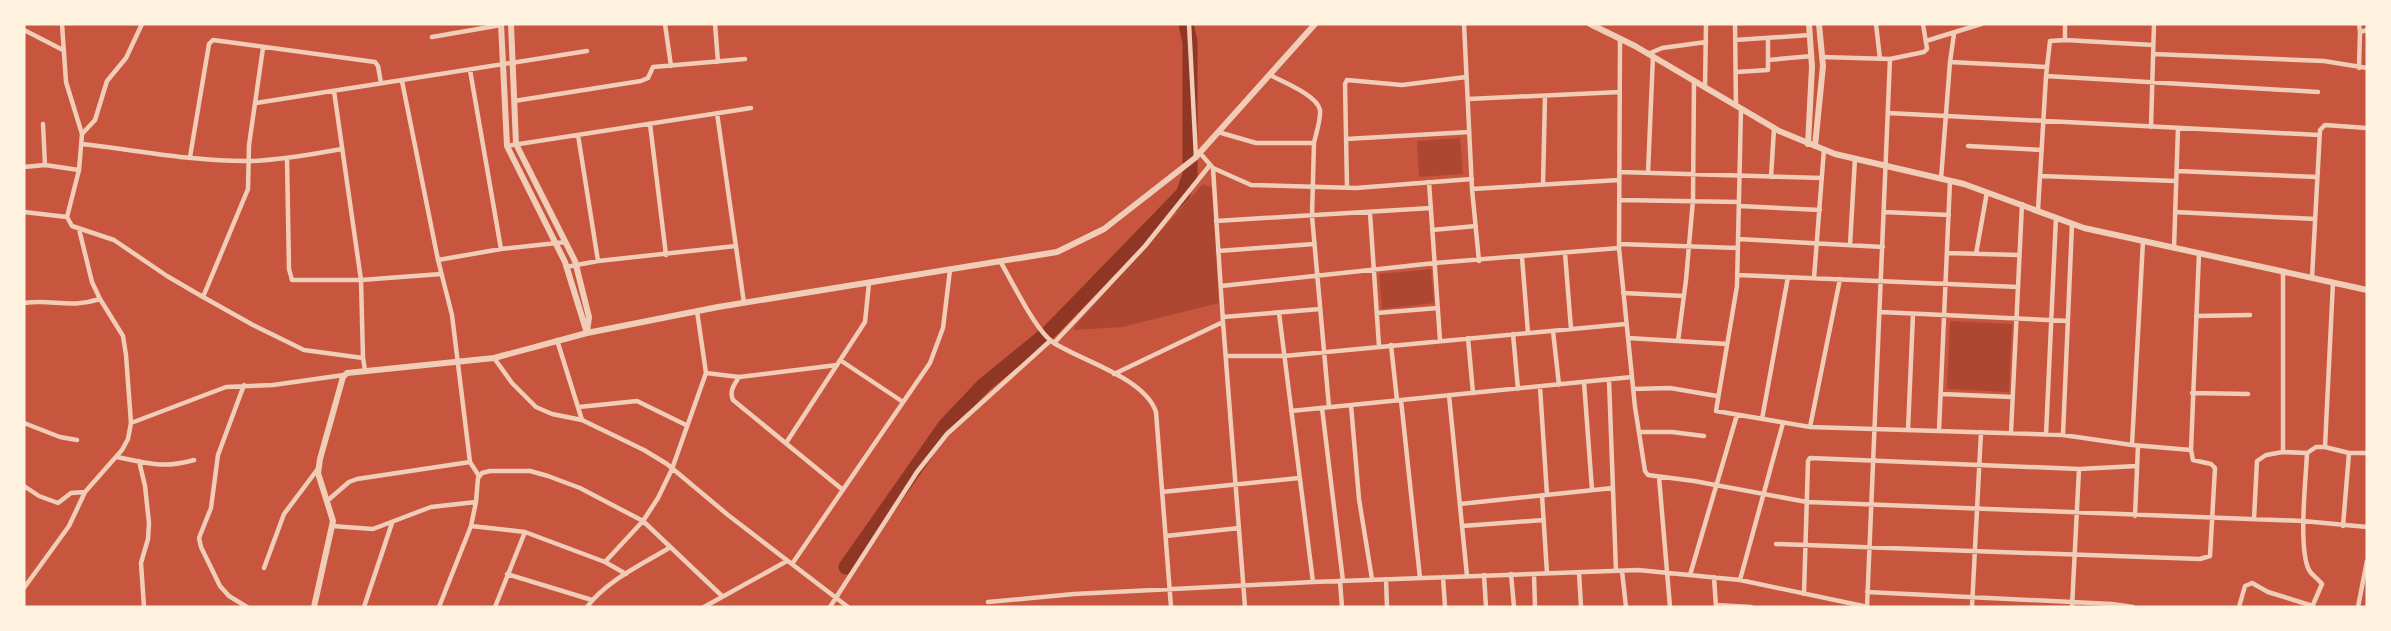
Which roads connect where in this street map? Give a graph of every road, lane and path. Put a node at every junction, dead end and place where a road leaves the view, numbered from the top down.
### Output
1 (62, 24) edge
2 (142, 24) edge
3 (511, 24) edge
4 (665, 24) edge
5 (715, 24) edge
6 (1189, 24) edge
7 (1315, 24) edge
8 (1464, 24) edge
9 (1590, 24) edge
10 (1706, 24) edge
11 (1735, 24) edge
12 (1809, 24) edge
13 (1820, 24) edge
14 (1876, 24) edge
15 (1923, 24) edge
16 (1981, 24) edge
17 (2065, 24) edge
18 (2154, 24) edge
19 (2359, 24) edge
20 (501, 25) edge
21 (1968, 26) edge
22 (1603, 27) edge
23 (24, 30) edge
24 (2367, 30) edge
25 (2360, 32) junction
26 (1954, 34) junction
27 (1810, 35) junction
28 (432, 37) dead end
29 (1768, 38) junction
30 (1620, 39) junction
31 (2065, 39) junction
32 (1735, 40) junction
33 (1926, 41) junction
34 (1706, 42) junction
35 (2153, 45) junction
36 (263, 48) junction
37 (63, 50) junction
38 (587, 51) dead end
39 (2153, 54) junction
40 (1650, 55) junction
41 (1812, 56) junction
42 (1822, 57) junction
43 (745, 59) dead end
44 (1880, 59) junction
45 (1890, 59) junction
46 (1768, 60) junction
47 (718, 62) junction
48 (1950, 62) junction
49 (512, 64) junction
50 (503, 65) junction
51 (670, 66) junction
52 (2047, 67) junction
53 (2359, 68) junction
54 (2367, 68) edge
55 (470, 70) junction
56 (1736, 72) junction
57 (1270, 75) junction
58 (2046, 76) junction
59 (1467, 77) junction
60 (402, 81) junction
61 (1694, 81) junction
62 (381, 83) junction
63 (2152, 84) junction
64 (1705, 88) junction
65 (334, 91) junction
66 (1620, 92) junction
67 (2318, 92) dead end
68 (1545, 96) junction
69 (1468, 99) junction
70 (514, 101) junction
71 (256, 103) junction
72 (751, 108) dead end
73 (1738, 108) junction
74 (717, 113) junction
75 (1888, 113) junction
76 (1946, 116) junction
77 (2043, 121) junction
78 (43, 124) dead end
79 (650, 124) junction
80 (2151, 127) junction
81 (2178, 128) junction
82 (2367, 128) edge
83 (1774, 129) junction
84 (1218, 132) junction
85 (1469, 132) junction
86 (82, 134) junction
87 (578, 135) junction
88 (2319, 135) junction
89 (1346, 139) junction
90 (1314, 143) junction
91 (82, 144) junction
92 (516, 144) junction
93 (1808, 144) junction
94 (507, 146) junction
95 (1815, 146) junction
96 (1968, 146) dead end
97 (342, 149) junction
98 (1824, 149) junction
99 (2042, 150) junction
100 (1197, 156) junction
101 (190, 157) junction
102 (287, 158) junction
103 (1855, 158) junction
104 (249, 161) junction
105 (45, 165) junction
106 (1886, 166) junction
107 (24, 167) edge
108 (1212, 167) junction
109 (80, 170) junction
110 (2177, 171) junction
111 (1619, 172) junction
112 (1648, 173) junction
113 (1693, 174) junction
114 (1739, 176) junction
115 (2040, 176) junction
116 (1771, 177) junction
117 (2317, 177) junction
118 (1822, 178) junction
119 (1472, 179) junction
120 (1941, 179) junction
121 (1619, 180) junction
122 (1950, 181) junction
123 (1429, 182) junction
124 (2176, 182) junction
125 (1542, 185) junction
126 (1312, 186) junction
127 (1347, 188) junction
128 (1472, 189) junction
129 (1987, 192) junction
130 (1619, 200) junction
131 (1693, 200) junction
132 (1739, 204) junction
133 (2022, 204) junction
134 (1431, 208) junction
135 (1820, 210) junction
136 (2038, 210) junction
137 (24, 212) edge
138 (1884, 212) junction
139 (2175, 212) junction
140 (1370, 213) junction
141 (1949, 215) junction
142 (1312, 216) junction
143 (67, 217) junction
144 (2056, 217) junction
145 (2315, 219) junction
146 (1216, 221) junction
147 (2072, 224) junction
148 (1476, 226) junction
149 (79, 229) junction
150 (1432, 230) junction
151 (1738, 239) junction
152 (2143, 241) junction
153 (566, 242) junction
154 (1816, 243) junction
155 (556, 244) junction
156 (1314, 244) junction
157 (1850, 245) junction
158 (736, 246) junction
159 (1619, 246) junction
160 (1689, 246) junction
161 (1883, 247) junction
162 (1738, 248) junction
163 (2174, 248) junction
164 (501, 249) junction
165 (1218, 251) junction
166 (1565, 253) junction
167 (1947, 253) junction
168 (2199, 253) junction
169 (1976, 254) junction
170 (666, 255) junction
171 (2019, 255) junction
172 (1522, 257) junction
173 (438, 260) junction
174 (598, 261) junction
175 (1000, 261) junction
176 (1479, 261) junction
177 (1435, 263) junction
178 (576, 266) junction
179 (566, 267) junction
180 (951, 270) junction
181 (1374, 270) junction
182 (2283, 272) junction
183 (441, 274) junction
184 (1737, 275) junction
185 (1317, 276) junction
186 (1788, 277) junction
187 (1814, 278) junction
188 (2312, 278) junction
189 (1840, 279) junction
190 (361, 280) junction
191 (1881, 280) junction
192 (2333, 282) junction
193 (869, 283) junction
194 (1946, 283) junction
195 (1221, 286) junction
196 (2018, 287) junction
197 (2367, 290) edge
198 (1623, 293) junction
199 (1684, 296) junction
200 (203, 297) junction
201 (100, 299) junction
202 (24, 303) edge
203 (744, 303) junction
204 (1438, 308) junction
205 (1320, 309) junction
206 (697, 311) junction
207 (1880, 312) junction
208 (1279, 313) junction
209 (1377, 313) junction
210 (1913, 314) junction
211 (1944, 315) junction
212 (2250, 315) dead end
213 (2196, 316) junction
214 (1223, 319) junction
215 (2016, 319) junction
216 (2051, 320) junction
217 (2068, 321) junction
218 (1626, 324) junction
219 (1571, 329) junction
220 (1552, 331) junction
221 (587, 333) junction
222 (1528, 333) junction
223 (1513, 334) junction
224 (1468, 338) junction
225 (1628, 339) junction
226 (557, 340) junction
227 (1440, 340) junction
228 (1051, 341) junction
229 (1678, 341) junction
230 (1727, 344) junction
231 (1391, 345) junction
232 (1379, 346) junction
233 (1323, 352) junction
234 (1226, 356) junction
235 (1284, 356) junction
236 (363, 358) junction
237 (494, 358) junction
238 (456, 361) junction
239 (839, 362) junction
240 (365, 370) junction
241 (706, 373) junction
242 (1114, 374) junction
243 (344, 375) junction
244 (738, 377) junction
245 (1632, 377) junction
246 (1609, 380) junction
247 (1584, 382) junction
248 (244, 385) junction
249 (1559, 385) junction
250 (1540, 387) junction
251 (1518, 389) junction
252 (1633, 389) junction
253 (1473, 393) junction
254 (2192, 393) junction
255 (1941, 394) junction
256 (2248, 394) dead end
257 (1449, 395) junction
258 (1718, 396) junction
259 (2013, 397) junction
260 (1399, 400) junction
261 (903, 402) junction
262 (1352, 405) junction
263 (579, 407) junction
264 (1329, 407) junction
265 (1322, 408) junction
266 (1291, 411) junction
267 (1737, 415) junction
268 (1762, 419) junction
269 (582, 420) junction
270 (24, 423) edge
271 (131, 423) junction
272 (1783, 423) junction
273 (686, 425) junction
274 (1810, 427) junction
275 (1875, 428) junction
276 (1908, 430) junction
277 (1939, 431) junction
278 (1639, 432) junction
279 (1981, 432) junction
280 (2011, 434) junction
281 (2046, 435) junction
282 (2063, 435) junction
283 (1704, 436) dead end
284 (77, 440) dead end
285 (786, 442) junction
286 (2135, 446) junction
287 (2325, 447) junction
288 (2191, 450) junction
289 (2283, 452) junction
290 (2307, 453) junction
291 (2349, 453) junction
292 (2367, 453) edge
293 (117, 457) junction
294 (1873, 459) junction
295 (194, 460) dead end
296 (139, 461) junction
297 (470, 462) junction
298 (1979, 464) junction
299 (2137, 466) junction
300 (319, 468) junction
301 (672, 469) junction
302 (2079, 469) junction
303 (480, 476) junction
304 (1659, 477) junction
305 (1299, 478) junction
306 (1236, 484) junction
307 (1717, 485) junction
308 (24, 486) edge
309 (1613, 488) junction
310 (843, 490) junction
311 (1592, 490) junction
312 (85, 492) junction
313 (1162, 492) junction
314 (1762, 494) junction
315 (1544, 495) junction
316 (327, 501) junction
317 (476, 502) junction
318 (1807, 502) junction
319 (1460, 504) junction
320 (1871, 504) junction
321 (1977, 509) junction
322 (2077, 513) junction
323 (2135, 516) junction
324 (2212, 518) junction
325 (2254, 519) junction
326 (1544, 520) junction
327 (2303, 521) junction
328 (643, 522) junction
329 (392, 523) junction
330 (332, 526) junction
331 (471, 526) junction
332 (1462, 526) junction
333 (2343, 526) junction
334 (2367, 527) edge
335 (1239, 528) junction
336 (525, 532) junction
337 (1166, 536) junction
338 (1776, 544) dead end
339 (1806, 545) junction
340 (1869, 548) junction
341 (669, 549) junction
342 (1975, 552) junction
343 (2075, 555) junction
344 (2367, 561) edge
345 (605, 562) junction
346 (789, 562) junction
347 (264, 568) dead end
348 (1619, 571) junction
349 (1579, 572) junction
350 (1547, 573) junction
351 (1668, 573) junction
352 (507, 574) junction
353 (626, 574) junction
354 (1511, 574) junction
355 (1534, 574) junction
356 (1484, 575) junction
357 (1690, 575) junction
358 (1467, 576) junction
359 (1443, 577) junction
360 (1714, 577) junction
361 (1420, 578) junction
362 (1372, 579) junction
363 (1386, 579) junction
364 (1740, 580) junction
365 (1342, 581) junction
366 (1313, 582) junction
367 (1244, 585) junction
368 (24, 588) edge
369 (1170, 589) junction
370 (1868, 591) junction
371 (1804, 594) junction
372 (722, 597) junction
373 (1973, 597) junction
374 (837, 598) junction
375 (1825, 598) junction
376 (592, 600) junction
377 (988, 602) dead end
378 (2072, 604) edge
379 (1716, 606) edge
380 (2312, 606) edge
381 (144, 607) edge
382 (247, 607) edge
383 (314, 607) edge
384 (364, 607) edge
385 (439, 607) edge
386 (495, 607) edge
387 (587, 607) edge
388 (704, 607) edge
389 (830, 607) edge
390 (848, 607) edge
391 (1171, 607) edge
392 (1245, 607) edge
393 (1342, 607) edge
394 (1387, 607) edge
395 (1445, 607) edge
396 (1486, 607) edge
397 (1514, 607) edge
398 (1535, 607) edge
399 (1581, 607) edge
400 (1626, 607) edge
401 (1670, 607) edge
402 (1751, 607) edge
403 (1824, 607) edge
404 (1867, 607) edge
405 (1972, 607) edge
406 (2127, 607) edge
407 (2133, 607) edge
408 (2239, 607) edge
409 (2358, 607) edge

1 - 37 street
2 - 86 street
3 - 49 street
4 - 51 street
5 - 47 street
6 - 100 street
7 - 57 street
8 - 59 street
9 - 22 street
10 - 34 street
11 - 32 street
12 - 27 street
13 - 42 street
14 - 44 street
15 - 33 street
16 - 21 street
17 - 31 street
18 - 35 street
19 - 25 street
20 - 28 street
20 - 50 street
21 - 26 street
22 - 30 street
23 - 37 street
24 - 25 street
25 - 53 street
26 - 33 street
26 - 48 street
27 - 29 street
27 - 41 street
29 - 32 street
29 - 46 street
30 - 40 street
30 - 66 street
31 - 35 street
31 - 52 street
32 - 56 street
33 - 45 street
34 - 40 street
34 - 64 street
35 - 39 street
36 - 62 street
36 - 71 street
36 - 101 street
37 - 86 street
38 - 49 street
39 - 53 street
39 - 63 street
40 - 61 street
40 - 112 street
41 - 46 street
41 - 93 street
42 - 44 street
42 - 95 street
43 - 47 street
44 - 45 street
45 - 75 street
46 - 56 street
47 - 51 street
48 - 52 street
48 - 76 street
49 - 50 street
49 - 70 street
50 - 55 street
50 - 94 street
51 - 70 street
52 - 58 street
53 - 54 street
55 - 60 street
55 - 164 street
56 - 73 street
57 - 84 street
57 - 90 street
58 - 63 street
58 - 77 street
59 - 69 street
59 - 89 street
60 - 62 street
60 - 173 street
61 - 64 street
61 - 113 street
62 - 65 street
63 - 67 street
63 - 80 street
64 - 73 street
65 - 71 street
65 - 97 street
66 - 68 street
66 - 111 street
68 - 69 street
68 - 125 street
69 - 85 street
70 - 92 street
71 - 104 street
72 - 74 street
73 - 83 street
73 - 114 street
74 - 79 street
74 - 158 street
75 - 76 street
75 - 106 street
76 - 77 street
76 - 120 street
77 - 80 street
77 - 99 street
78 - 105 street
79 - 87 street
79 - 170 street
80 - 81 street
81 - 88 street
81 - 110 street
82 - 88 street
83 - 93 street
83 - 116 street
84 - 90 street
84 - 100 street
85 - 89 street
85 - 119 street
86 - 91 street
87 - 92 street
87 - 174 street
88 - 117 street
89 - 127 street
90 - 126 street
91 - 101 street
91 - 109 street
92 - 94 street
92 - 153 street
93 - 95 street
94 - 155 street
95 - 98 street
96 - 99 street
97 - 102 street
97 - 190 street
98 - 103 street
98 - 118 street
99 - 115 street
100 - 108 street
100 - 175 street
101 - 104 street
102 - 104 street
102 - 190 street
103 - 106 street
103 - 157 street
104 - 200 street
105 - 107 street
105 - 109 street
106 - 120 street
106 - 138 street
108 - 126 street
108 - 146 street
108 - 228 street
109 - 143 street
110 - 117 street
110 - 124 street
111 - 112 street
111 - 121 street
112 - 113 street
113 - 114 street
113 - 131 street
114 - 116 street
114 - 132 street
115 - 124 street
115 - 136 street
116 - 118 street
117 - 145 street
118 - 135 street
119 - 123 street
119 - 128 street
120 - 122 street
121 - 125 street
121 - 130 street
122 - 129 street
122 - 141 street
123 - 127 street
123 - 134 street
124 - 139 street
125 - 128 street
126 - 127 street
126 - 142 street
128 - 148 street
129 - 133 street
129 - 169 street
130 - 131 street
130 - 159 street
131 - 132 street
131 - 160 street
132 - 135 street
132 - 151 street
133 - 136 street
133 - 171 street
134 - 140 street
134 - 150 street
135 - 154 street
136 - 144 street
137 - 143 street
138 - 141 street
138 - 161 street
139 - 145 street
139 - 163 street
140 - 142 street
140 - 181 street
141 - 167 street
142 - 146 street
142 - 156 street
143 - 149 street
144 - 147 street
144 - 216 street
145 - 188 street
146 - 165 street
147 - 152 street
147 - 217 street
148 - 150 street
148 - 176 street
149 - 200 street
149 - 201 street
150 - 177 street
151 - 154 street
151 - 162 street
152 - 163 street
152 - 286 street
153 - 155 street
153 - 178 street
154 - 157 street
154 - 187 street
155 - 164 street
155 - 179 street
156 - 165 street
156 - 185 street
157 - 161 street
158 - 170 street
158 - 203 street
159 - 160 street
159 - 166 street
159 - 198 street
160 - 162 street
160 - 199 street
161 - 191 street
162 - 184 street
163 - 168 street
164 - 173 street
165 - 195 street
166 - 172 street
166 - 219 street
167 - 169 street
167 - 194 street
168 - 182 street
168 - 213 street
169 - 171 street
170 - 174 street
171 - 196 street
172 - 176 street
172 - 222 street
173 - 183 street
174 - 178 street
175 - 180 street
175 - 228 street
176 - 177 street
177 - 181 street
177 - 204 street
178 - 179 street
178 - 221 street
179 - 221 street
180 - 193 street
180 - 261 street
181 - 185 street
181 - 209 street
182 - 188 street
182 - 289 street
183 - 190 street
183 - 238 street
184 - 186 street
184 - 230 street
185 - 195 street
185 - 205 street
186 - 187 street
186 - 268 street
187 - 189 street
188 - 192 street
189 - 191 street
189 - 274 street
190 - 236 street
191 - 194 street
191 - 207 street
192 - 197 street
192 - 287 street
193 - 203 street
193 - 239 street
194 - 196 street
194 - 211 street
195 - 214 street
196 - 215 street
198 - 199 street
198 - 218 street
199 - 229 street
200 - 236 street
201 - 202 street
201 - 271 street
203 - 206 street
204 - 209 street
204 - 227 street
205 - 208 street
205 - 233 street
206 - 221 street
206 - 241 street
207 - 210 street
207 - 275 street
208 - 214 street
208 - 235 street
209 - 232 street
210 - 211 street
210 - 276 street
211 - 215 street
211 - 255 street
212 - 213 street
213 - 254 street
214 - 234 street
214 - 242 street
215 - 216 street
215 - 259 street
216 - 217 street
216 - 281 street
217 - 282 street
218 - 219 street
218 - 225 street
219 - 220 street
220 - 222 street
220 - 249 street
221 - 226 street
222 - 223 street
223 - 224 street
223 - 251 street
224 - 227 street
224 - 253 street
225 - 229 street
225 - 245 street
226 - 237 street
226 - 263 street
227 - 231 street
228 - 242 street
228 - 374 street
229 - 230 street
230 - 258 street
231 - 232 street
231 - 260 street
232 - 233 street
233 - 235 street
233 - 264 street
234 - 235 street
234 - 306 street
235 - 266 street
236 - 240 street
237 - 238 street
237 - 269 street
238 - 240 street
238 - 297 street
239 - 244 street
239 - 261 street
239 - 285 street
240 - 243 street
241 - 244 street
241 - 273 street
242 - 313 street
243 - 248 street
243 - 300 street
244 - 285 street
245 - 246 street
245 - 252 street
246 - 247 street
246 - 309 street
247 - 249 street
247 - 311 street
248 - 271 street
248 - 382 street
249 - 250 street
250 - 251 street
250 - 315 street
251 - 253 street
252 - 258 street
252 - 278 street
253 - 257 street
254 - 256 street
254 - 288 street
255 - 259 street
255 - 277 street
257 - 260 street
257 - 319 street
258 - 267 street
259 - 280 street
260 - 262 street
260 - 361 street
261 - 310 street
262 - 264 street
262 - 362 street
263 - 269 street
263 - 273 street
264 - 265 street
265 - 266 street
265 - 365 street
266 - 305 street
267 - 268 street
267 - 307 street
268 - 272 street
269 - 301 street
270 - 284 street
271 - 293 street
272 - 274 street
272 - 314 street
273 - 301 street
274 - 275 street
275 - 276 street
275 - 294 street
276 - 277 street
277 - 279 street
278 - 283 street
278 - 304 street
279 - 280 street
279 - 298 street
280 - 281 street
281 - 282 street
282 - 286 street
285 - 310 street
286 - 288 street
286 - 299 street
287 - 290 street
287 - 291 street
288 - 324 street
289 - 290 street
289 - 325 street
290 - 327 street
291 - 292 street
291 - 333 street
293 - 296 street
293 - 312 street
294 - 298 street
294 - 318 street
294 - 320 street
295 - 296 street
296 - 381 street
297 - 303 street
297 - 316 street
298 - 302 street
298 - 321 street
299 - 302 street
299 - 323 street
300 - 316 street
300 - 347 street
301 - 328 street
301 - 346 street
302 - 322 street
303 - 317 street
303 - 328 street
304 - 307 street
304 - 351 street
305 - 306 street
305 - 366 street
306 - 313 street
306 - 335 street
307 - 314 street
307 - 357 street
308 - 312 street
309 - 311 street
309 - 348 street
310 - 346 street
311 - 315 street
312 - 368 street
313 - 337 street
314 - 318 street
314 - 364 street
315 - 319 street
315 - 326 street
316 - 330 street
317 - 329 street
317 - 331 street
318 - 320 street
318 - 339 street
319 - 332 street
320 - 321 street
320 - 340 street
321 - 322 street
321 - 342 street
322 - 323 street
322 - 343 street
323 - 324 street
324 - 325 street
324 - 343 street
325 - 327 street
326 - 332 street
326 - 350 street
327 - 333 street
327 - 380 street
328 - 341 street
328 - 345 street
329 - 330 street
329 - 384 street
330 - 383 street
331 - 336 street
331 - 385 street
332 - 358 street
333 - 334 street
335 - 337 street
335 - 367 street
336 - 345 street
336 - 352 street
337 - 369 street
338 - 339 street
339 - 340 street
339 - 371 street
340 - 342 street
340 - 370 street
341 - 353 street
341 - 372 street
342 - 343 street
342 - 373 street
343 - 378 street
344 - 409 street
345 - 353 street
346 - 372 street
346 - 374 street
348 - 349 street
348 - 351 street
348 - 400 street
349 - 350 street
349 - 399 street
350 - 355 street
351 - 357 street
351 - 401 street
352 - 376 street
352 - 386 street
353 - 376 street
354 - 355 street
354 - 356 street
354 - 397 street
355 - 398 street
356 - 358 street
356 - 396 street
357 - 360 street
358 - 359 street
359 - 361 street
359 - 395 street
360 - 364 street
360 - 379 street
361 - 363 street
362 - 363 street
362 - 365 street
363 - 394 street
364 - 371 street
365 - 366 street
365 - 393 street
366 - 367 street
367 - 369 street
367 - 392 street
369 - 377 street
369 - 391 street
370 - 373 street
370 - 404 street
371 - 375 street
372 - 388 street
373 - 378 street
373 - 405 street
374 - 389 street
374 - 390 street
375 - 403 street
375 - 404 street
376 - 387 street
378 - 406 street
379 - 402 street
380 - 408 street
406 - 407 street

